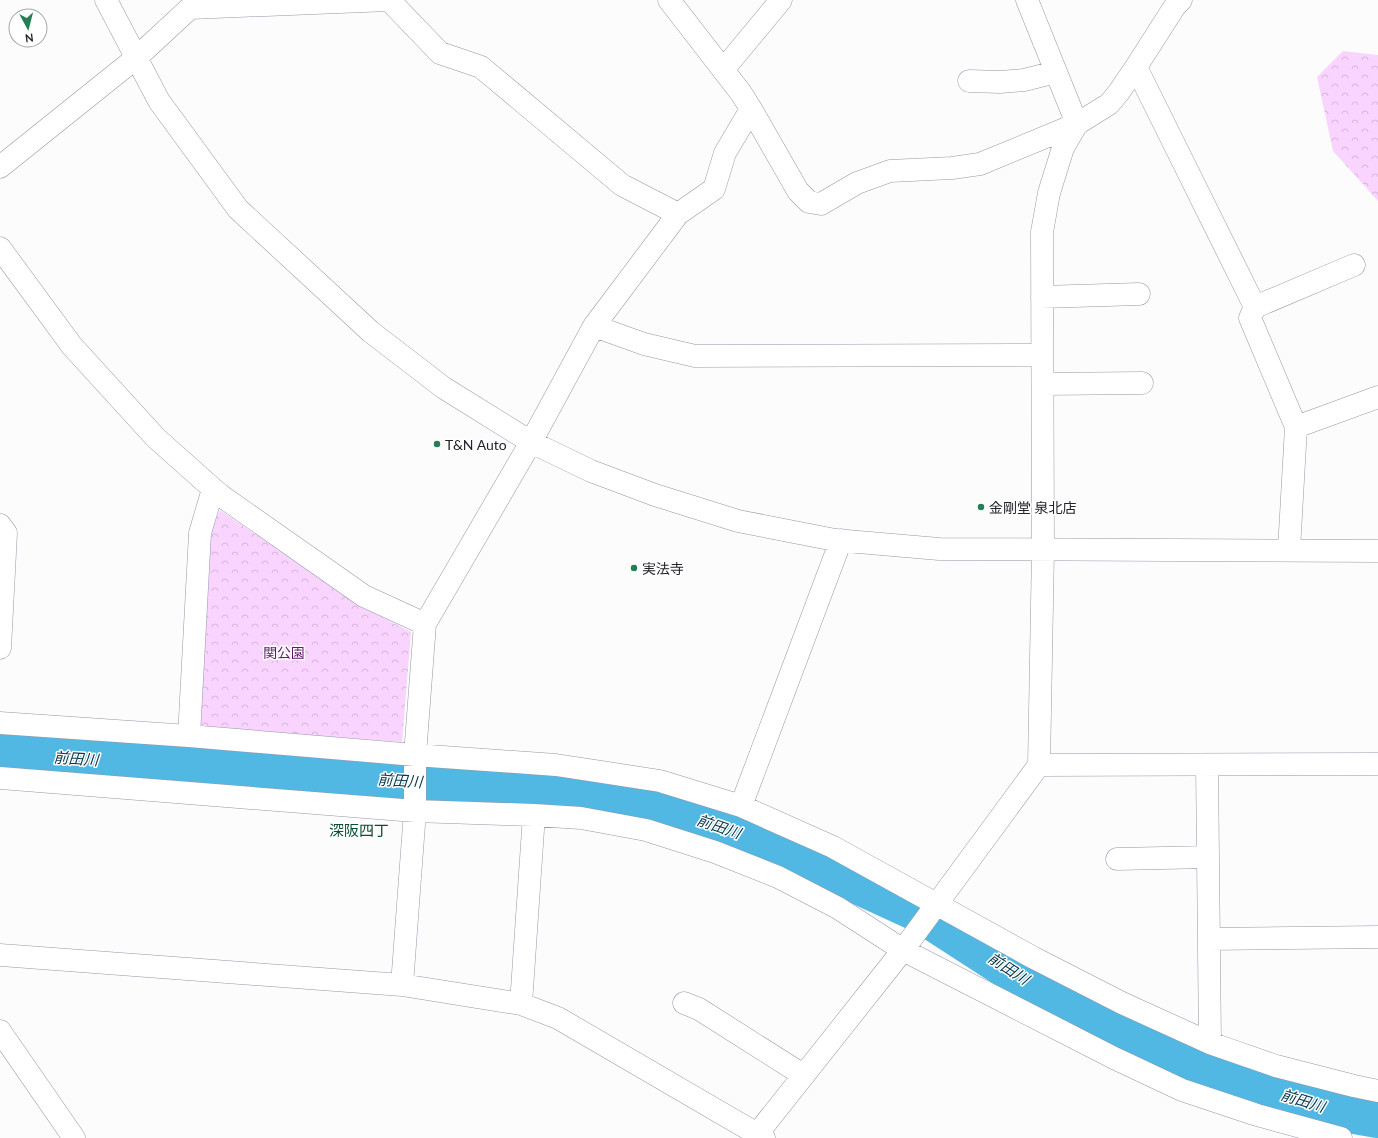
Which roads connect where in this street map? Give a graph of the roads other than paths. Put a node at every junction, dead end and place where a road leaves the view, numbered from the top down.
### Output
1 (106, 0) edge
2 (669, 0) edge
3 (781, 0) edge
4 (1027, 0) edge
5 (1181, 0) edge
6 (136, 58) junction
7 (1136, 67) junction
8 (723, 70) junction
9 (1056, 72) junction
10 (969, 81) dead end
11 (751, 109) junction
12 (1077, 124) junction
13 (0, 167) edge
14 (678, 214) junction
15 (0, 248) edge
16 (1354, 265) dead end
17 (1139, 294) dead end
18 (1042, 297) junction
19 (1255, 307) junction
20 (594, 326) junction
21 (1042, 355) junction
22 (1142, 383) dead end
23 (1043, 384) junction
24 (1378, 397) edge
25 (1296, 427) junction
26 (531, 442) junction
27 (213, 489) junction
28 (0, 525) edge
29 (841, 540) junction
30 (1043, 550) junction
31 (1289, 550) junction
32 (1378, 550) edge
33 (425, 624) junction
34 (0, 648) edge
35 (0, 723) edge
36 (189, 736) junction
37 (415, 755) junction
38 (1378, 764) edge
39 (1039, 765) junction
40 (1207, 765) junction
41 (0, 778) edge
42 (741, 806) junction
43 (415, 812) junction
44 (534, 815) junction
45 (1208, 857) junction
46 (1117, 859) dead end
47 (936, 905) junction
48 (1378, 937) edge
49 (1209, 938) junction
50 (903, 950) junction
51 (0, 955) edge
52 (402, 985) junction
53 (684, 1003) dead end
54 (521, 1004) junction
55 (0, 1031) edge
56 (1210, 1043) junction
57 (803, 1075) junction
58 (1378, 1091) edge
59 (758, 1137) edge
60 (74, 1138) edge
61 (1341, 1138) edge

1 - 6 street
2 - 8 street
3 - 8 street
4 - 9 street
5 - 7 street
6 - 13 street
6 - 14 street
6 - 26 street
7 - 12 street
7 - 19 street
8 - 11 street
9 - 10 street
9 - 12 street
11 - 12 street
11 - 14 street
12 - 18 street
14 - 20 street
15 - 27 street
16 - 19 street
17 - 18 street
18 - 21 street
19 - 25 street
20 - 21 street
20 - 26 street
21 - 23 street
22 - 23 street
23 - 30 street
24 - 25 street
25 - 31 street
26 - 29 street
26 - 33 street
27 - 33 street
27 - 36 street
28 - 34 street
29 - 30 street
29 - 42 street
30 - 31 street
30 - 39 street
31 - 32 street
33 - 37 street
35 - 36 street
36 - 37 street
37 - 42 street
37 - 43 street
38 - 40 street
39 - 40 street
39 - 47 street
40 - 45 street
41 - 43 street
42 - 47 street
43 - 44 street
43 - 52 street
44 - 50 street
44 - 54 street
45 - 46 street
45 - 49 street
47 - 50 street
47 - 56 street
48 - 49 street
49 - 56 street
50 - 57 street
50 - 61 street
51 - 52 street
52 - 54 street
53 - 57 street
54 - 59 street
55 - 60 street
56 - 58 street
57 - 59 street

